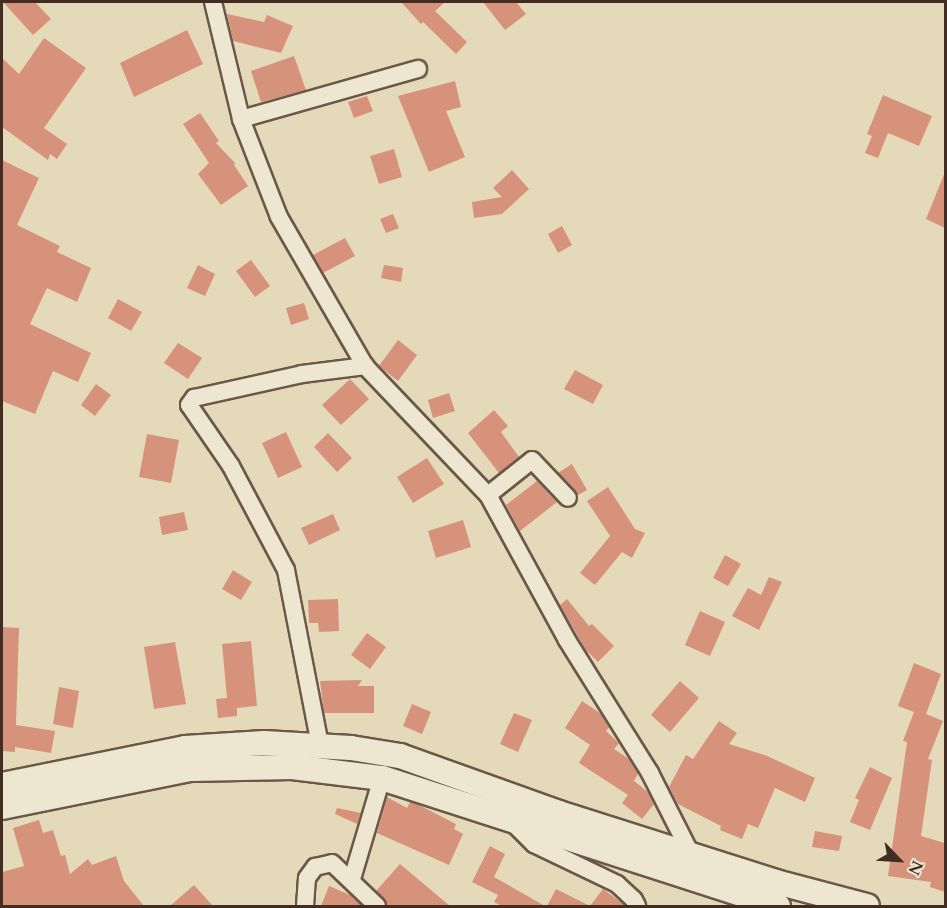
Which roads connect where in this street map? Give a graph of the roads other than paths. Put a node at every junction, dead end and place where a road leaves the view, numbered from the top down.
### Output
1 (213, 2) edge
2 (418, 69) dead end
3 (241, 119) junction
4 (365, 366) junction
5 (488, 495) junction
6 (568, 498) dead end
7 (320, 745) junction
8 (382, 778) junction
9 (2, 785) edge
10 (2, 807) edge
11 (511, 820) junction
12 (692, 856) junction
13 (352, 879) junction
14 (305, 906) edge
15 (377, 906) edge
16 (637, 906) edge
17 (778, 906) edge
18 (867, 906) edge

1 - 3 street
2 - 3 street
3 - 4 street
4 - 5 street
4 - 7 street
5 - 6 street
5 - 12 street
7 - 9 main road
7 - 12 main road
8 - 10 main road
8 - 11 main road
8 - 13 street
11 - 16 street
11 - 17 main road
12 - 18 main road
13 - 14 street
13 - 15 street

